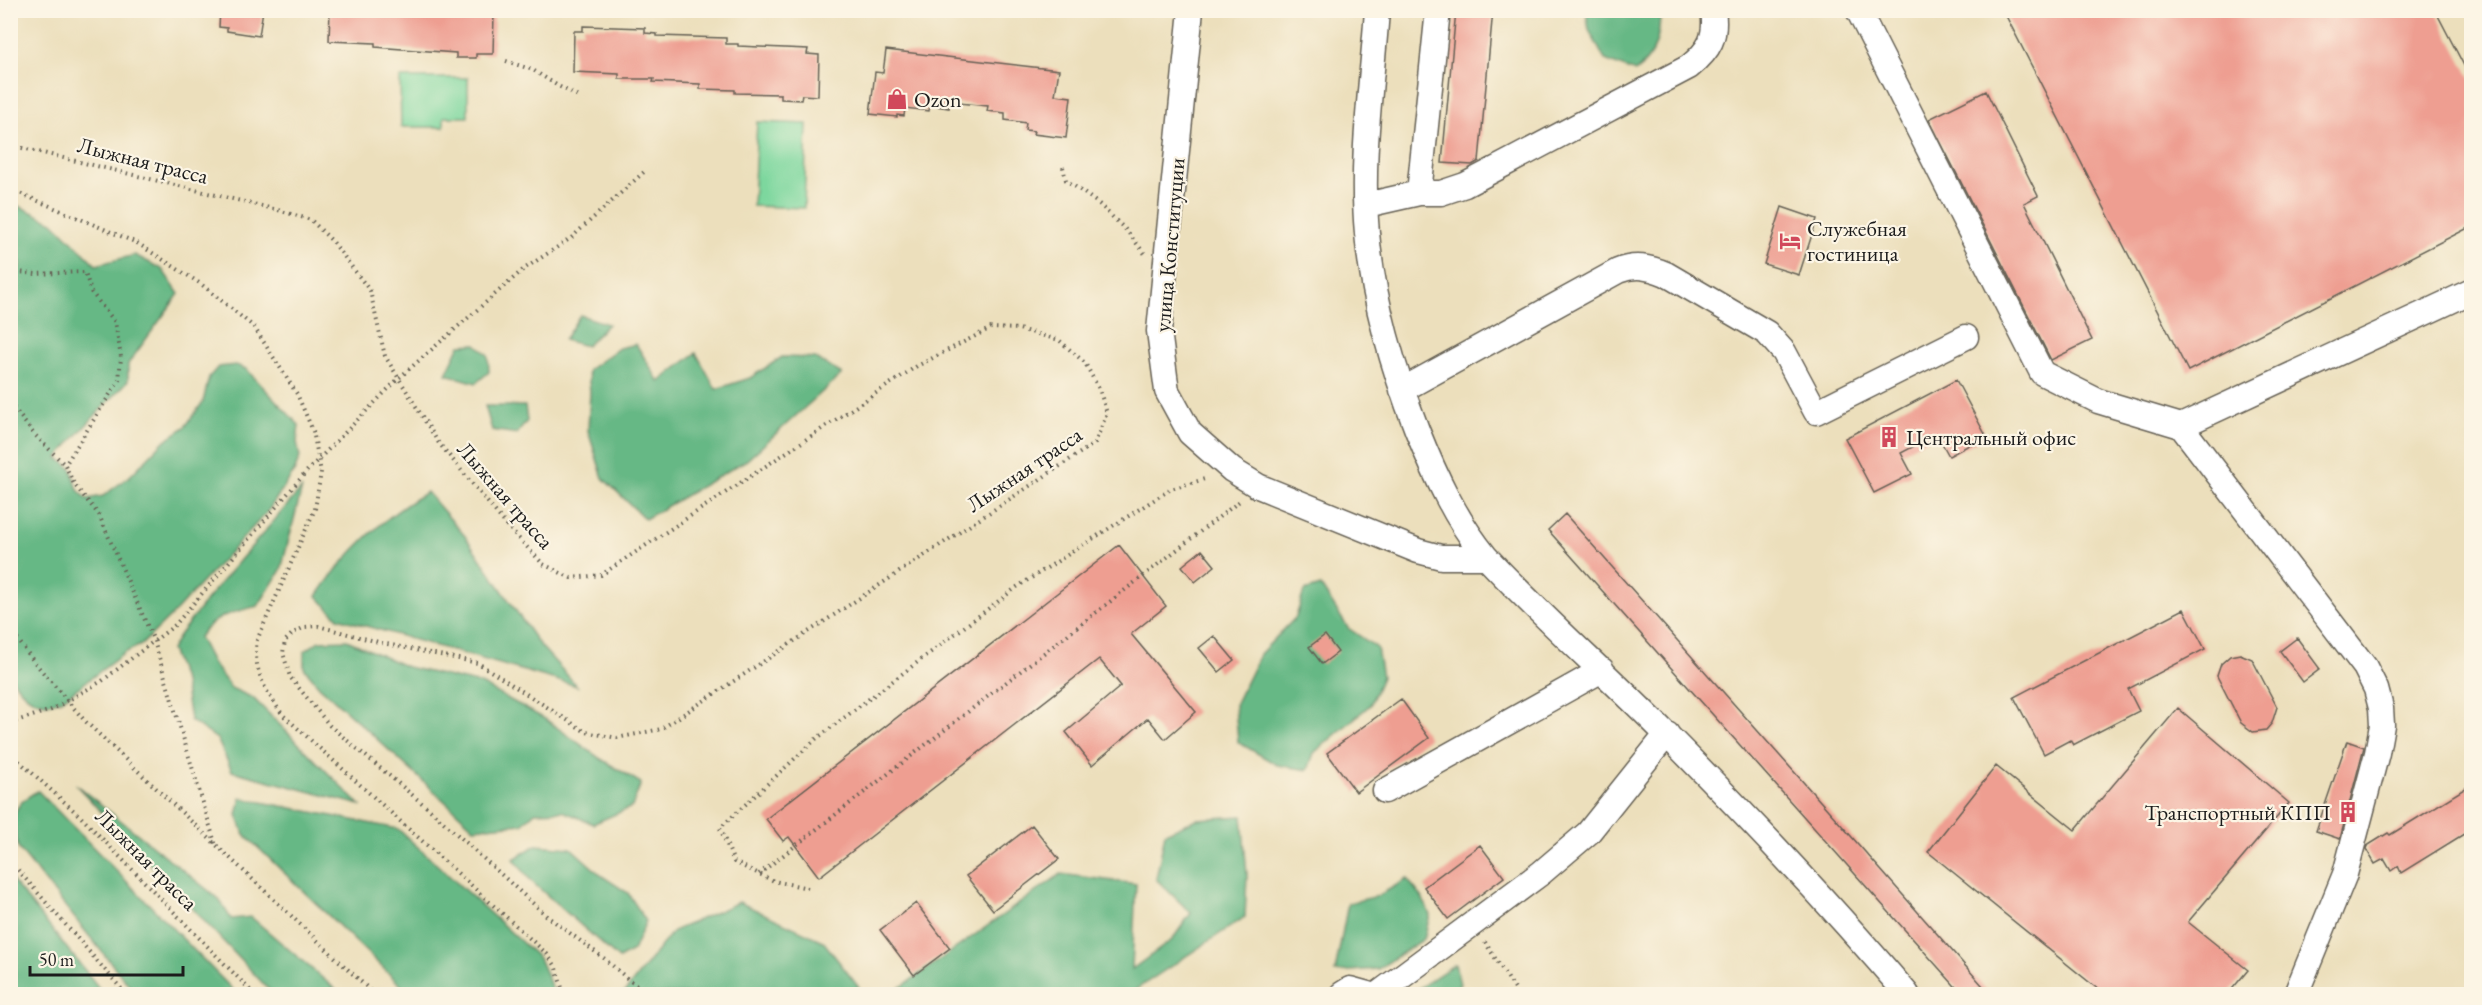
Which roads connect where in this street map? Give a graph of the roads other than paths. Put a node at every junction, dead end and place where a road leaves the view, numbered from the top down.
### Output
1 (1191, 10) edge
2 (1377, 10) edge
3 (1438, 10) edge
4 (1713, 10) edge
5 (1858, 10) edge
6 (1419, 193) junction
7 (1366, 205) junction
8 (2472, 291) edge
9 (1966, 336) dead end
10 (1402, 390) junction
11 (2181, 426) junction
12 (1486, 557) junction
13 (1602, 670) junction
14 (1667, 734) junction
15 (1385, 791) dead end
16 (1342, 994) edge
17 (1368, 994) edge
18 (1378, 994) edge
19 (1907, 994) edge
20 (2296, 994) edge

1 - 12 street, улица Конституции
2 - 7 street
3 - 6 street
4 - 6 street
5 - 11 street
6 - 7 street
7 - 10 street
8 - 11 street
9 - 10 street
10 - 12 street
11 - 20 street
12 - 13 street
13 - 14 street
13 - 15 street
14 - 18 street
14 - 19 street
16 - 17 street

